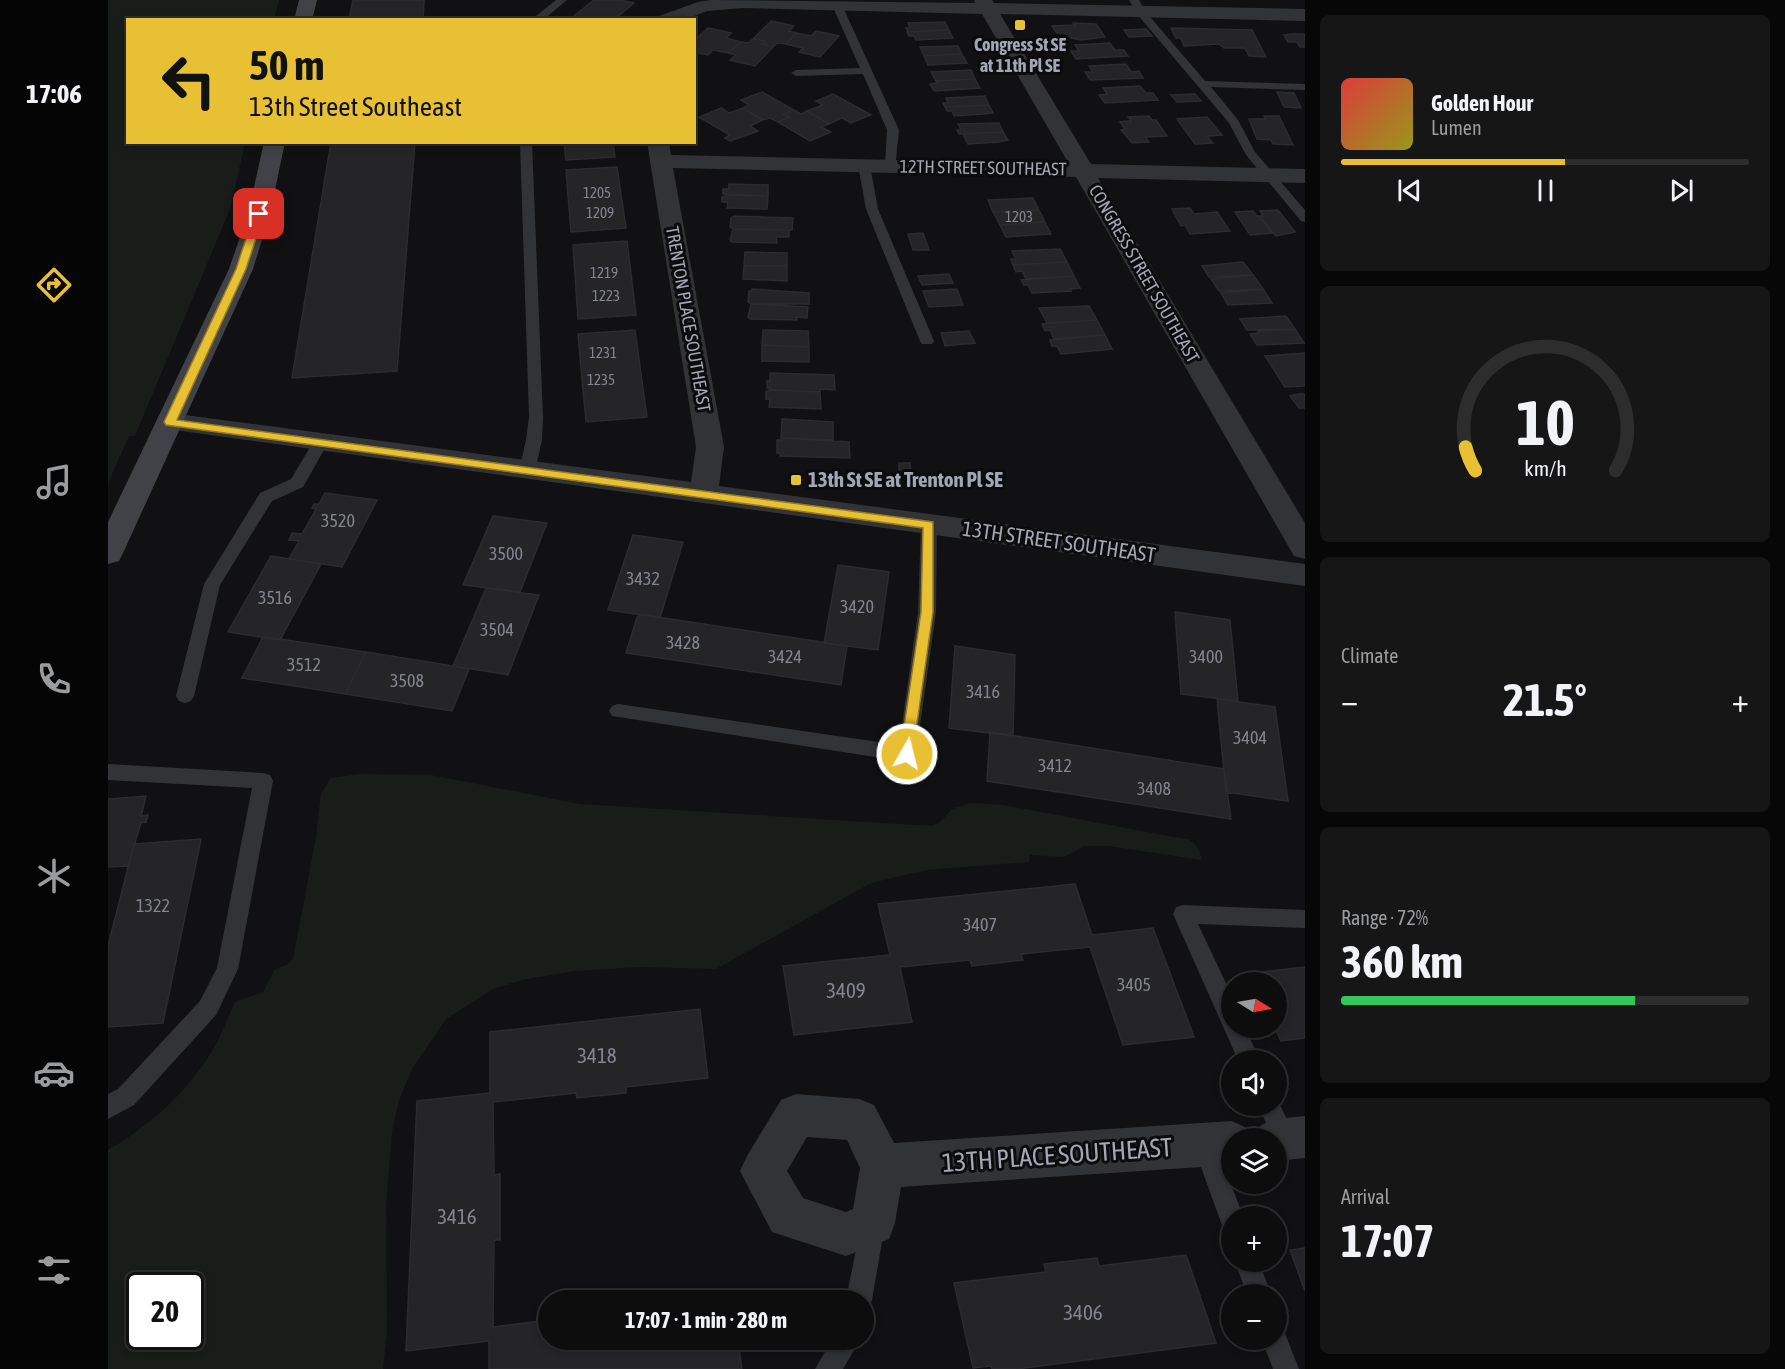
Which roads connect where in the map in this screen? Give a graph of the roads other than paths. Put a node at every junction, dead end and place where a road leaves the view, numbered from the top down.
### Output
1 (308, 0) edge
2 (561, 0) edge
3 (801, 2) edge
4 (985, 4) edge
5 (837, 5) junction
6 (1138, 6) edge
7 (1305, 15) edge
8 (304, 18) edge
9 (538, 18) edge
10 (670, 18) edge
11 (868, 71) junction
12 (796, 73) dead end
13 (1203, 84) junction
14 (1305, 87) edge
15 (275, 144) edge
16 (526, 144) edge
17 (659, 152) edge
18 (864, 165) junction
19 (891, 166) junction
20 (1083, 170) junction
21 (1269, 175) junction
22 (1305, 176) edge
23 (1305, 218) edge
24 (927, 341) dead end
25 (170, 422) junction
26 (320, 443) junction
27 (527, 471) junction
28 (704, 495) junction
29 (929, 525) junction
30 (1305, 548) edge
31 (108, 553) edge
32 (1305, 575) edge
33 (185, 696) dead end
34 (618, 711) dead end
35 (108, 772) edge
36 (1305, 919) edge
37 (1221, 997) edge
38 (108, 1107) edge
39 (1218, 1144) edge
40 (882, 1166) junction
41 (1230, 1206) edge
42 (873, 1223) junction
43 (861, 1290) edge
44 (840, 1350) edge
45 (1279, 1350) edge
46 (828, 1369) edge
47 (1286, 1369) edge

1 - 8 main road
2 - 9 lane
3 - 5 street
3 - 10 street
4 - 5 street
4 - 6 street
4 - 20 street, CONGRESS STREET SOUTHEAST
5 - 11 lane
6 - 7 street
6 - 13 lane
11 - 12 lane
11 - 19 lane
13 - 14 lane
13 - 21 lane
15 - 25 main road
16 - 27 lane
17 - 18 street, 12TH STREET SOUTHEAST
17 - 28 street, TRENTON PLACE SOUTHEAST
18 - 19 street, 12TH STREET SOUTHEAST
18 - 24 lane
19 - 20 street, 12TH STREET SOUTHEAST
20 - 21 street, 12TH STREET SOUTHEAST
20 - 30 street, CONGRESS STREET SOUTHEAST
21 - 22 street, 12TH STREET SOUTHEAST
21 - 23 lane
25 - 26 street, 13TH STREET SOUTHEAST
25 - 31 main road
26 - 27 street, 13TH STREET SOUTHEAST
26 - 33 lane
27 - 28 street, 13TH STREET SOUTHEAST
28 - 29 street, 13TH STREET SOUTHEAST
29 - 32 street, 13TH STREET SOUTHEAST
29 - 34 lane
35 - 38 lane
36 - 37 lane
39 - 40 street, 13TH PLACE SOUTHEAST
39 - 41 lane
40 - 42 street
40 - 42 street
42 - 43 lane
44 - 46 lane
45 - 47 lane

